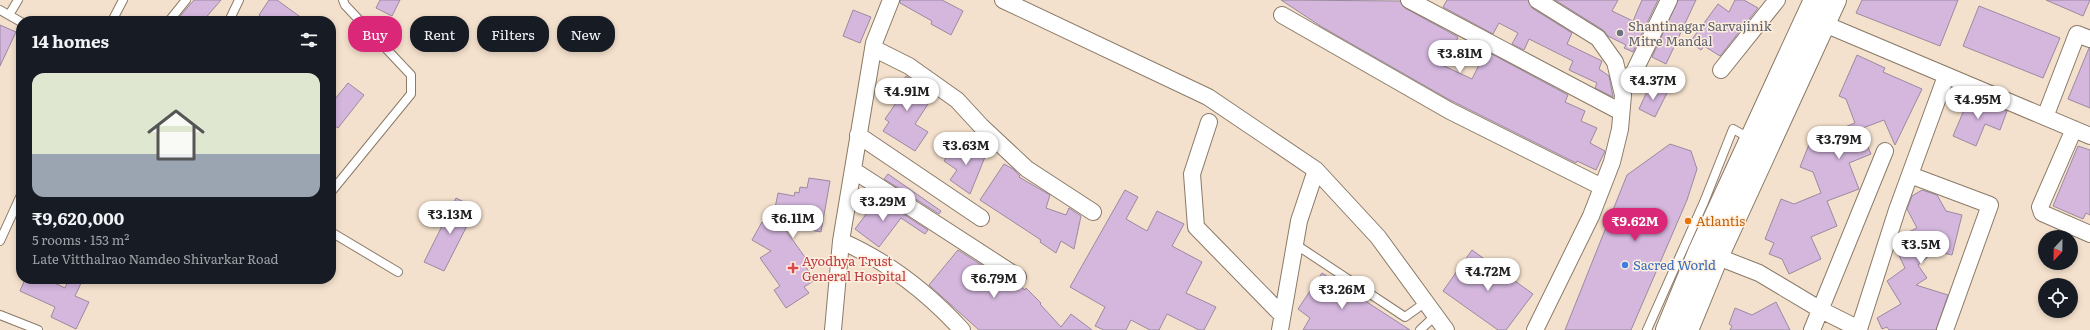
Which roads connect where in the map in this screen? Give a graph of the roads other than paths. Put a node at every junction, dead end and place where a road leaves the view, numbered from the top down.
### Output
1 (18, 0) edge
2 (123, 0) edge
3 (186, 0) edge
4 (238, 0) edge
5 (343, 0) edge
6 (891, 0) edge
7 (1003, 0) edge
8 (1409, 0) edge
9 (1537, 0) edge
10 (1669, 0) edge
11 (1777, 0) edge
12 (1835, 0) edge
13 (0, 10) edge
14 (1816, 14) edge
15 (10, 15) junction
16 (1282, 15) dead end
17 (115, 16) edge
18 (173, 16) edge
19 (231, 16) edge
20 (16, 19) edge
21 (2090, 39) edge
22 (873, 48) junction
23 (1722, 70) dead end
24 (1946, 76) junction
25 (1620, 83) junction
26 (1622, 112) junction
27 (2044, 117) junction
28 (1209, 122) dead end
29 (2074, 129) junction
30 (858, 135) junction
31 (2090, 136) edge
32 (1885, 151) dead end
33 (852, 170) junction
34 (1316, 170) junction
35 (1910, 175) junction
36 (336, 186) edge
37 (1602, 187) junction
38 (1711, 205) junction
39 (16, 206) edge
40 (1093, 212) dead end
41 (981, 218) dead end
42 (2090, 234) edge
43 (336, 235) edge
44 (0, 241) edge
45 (841, 241) junction
46 (1295, 244) junction
47 (1708, 253) junction
48 (398, 272) dead end
49 (1018, 277) dead end
50 (1426, 302) junction
51 (1821, 310) junction
52 (0, 315) edge
53 (1435, 316) junction
54 (1281, 322) edge
55 (38, 330) edge
56 (833, 330) edge
57 (962, 330) edge
58 (1420, 330) edge
59 (1446, 330) edge
60 (1535, 330) edge
61 (1647, 330) edge
62 (1667, 330) edge
63 (1687, 330) edge
64 (1812, 330) edge
65 (1859, 330) edge
66 (1945, 330) edge

1 - 15 lane
2 - 17 lane
3 - 18 lane
4 - 19 lane
5 - 36 lane
6 - 22 street
7 - 34 street
8 - 26 street
9 - 25 street
10 - 25 street
11 - 23 street
12 - 14 main road
13 - 15 lane
14 - 24 street
14 - 38 main road
14 - 47 main road
15 - 20 lane
16 - 37 street
21 - 27 street
22 - 30 street
22 - 40 street
24 - 27 street
24 - 35 street
25 - 26 street
26 - 37 street
27 - 29 street
28 - 54 street
29 - 31 street
29 - 42 street
30 - 33 street
30 - 41 street
32 - 51 street
33 - 45 street
33 - 49 street
34 - 46 street
34 - 50 street
35 - 65 street
35 - 66 street
37 - 60 street
38 - 47 main road
38 - 61 lane
39 - 44 lane
43 - 48 lane
45 - 56 street
45 - 57 street
46 - 50 lane
46 - 54 street
47 - 51 street
47 - 62 main road
47 - 63 main road
50 - 53 street
51 - 64 street
51 - 65 street
52 - 55 lane
53 - 58 lane
53 - 59 street

